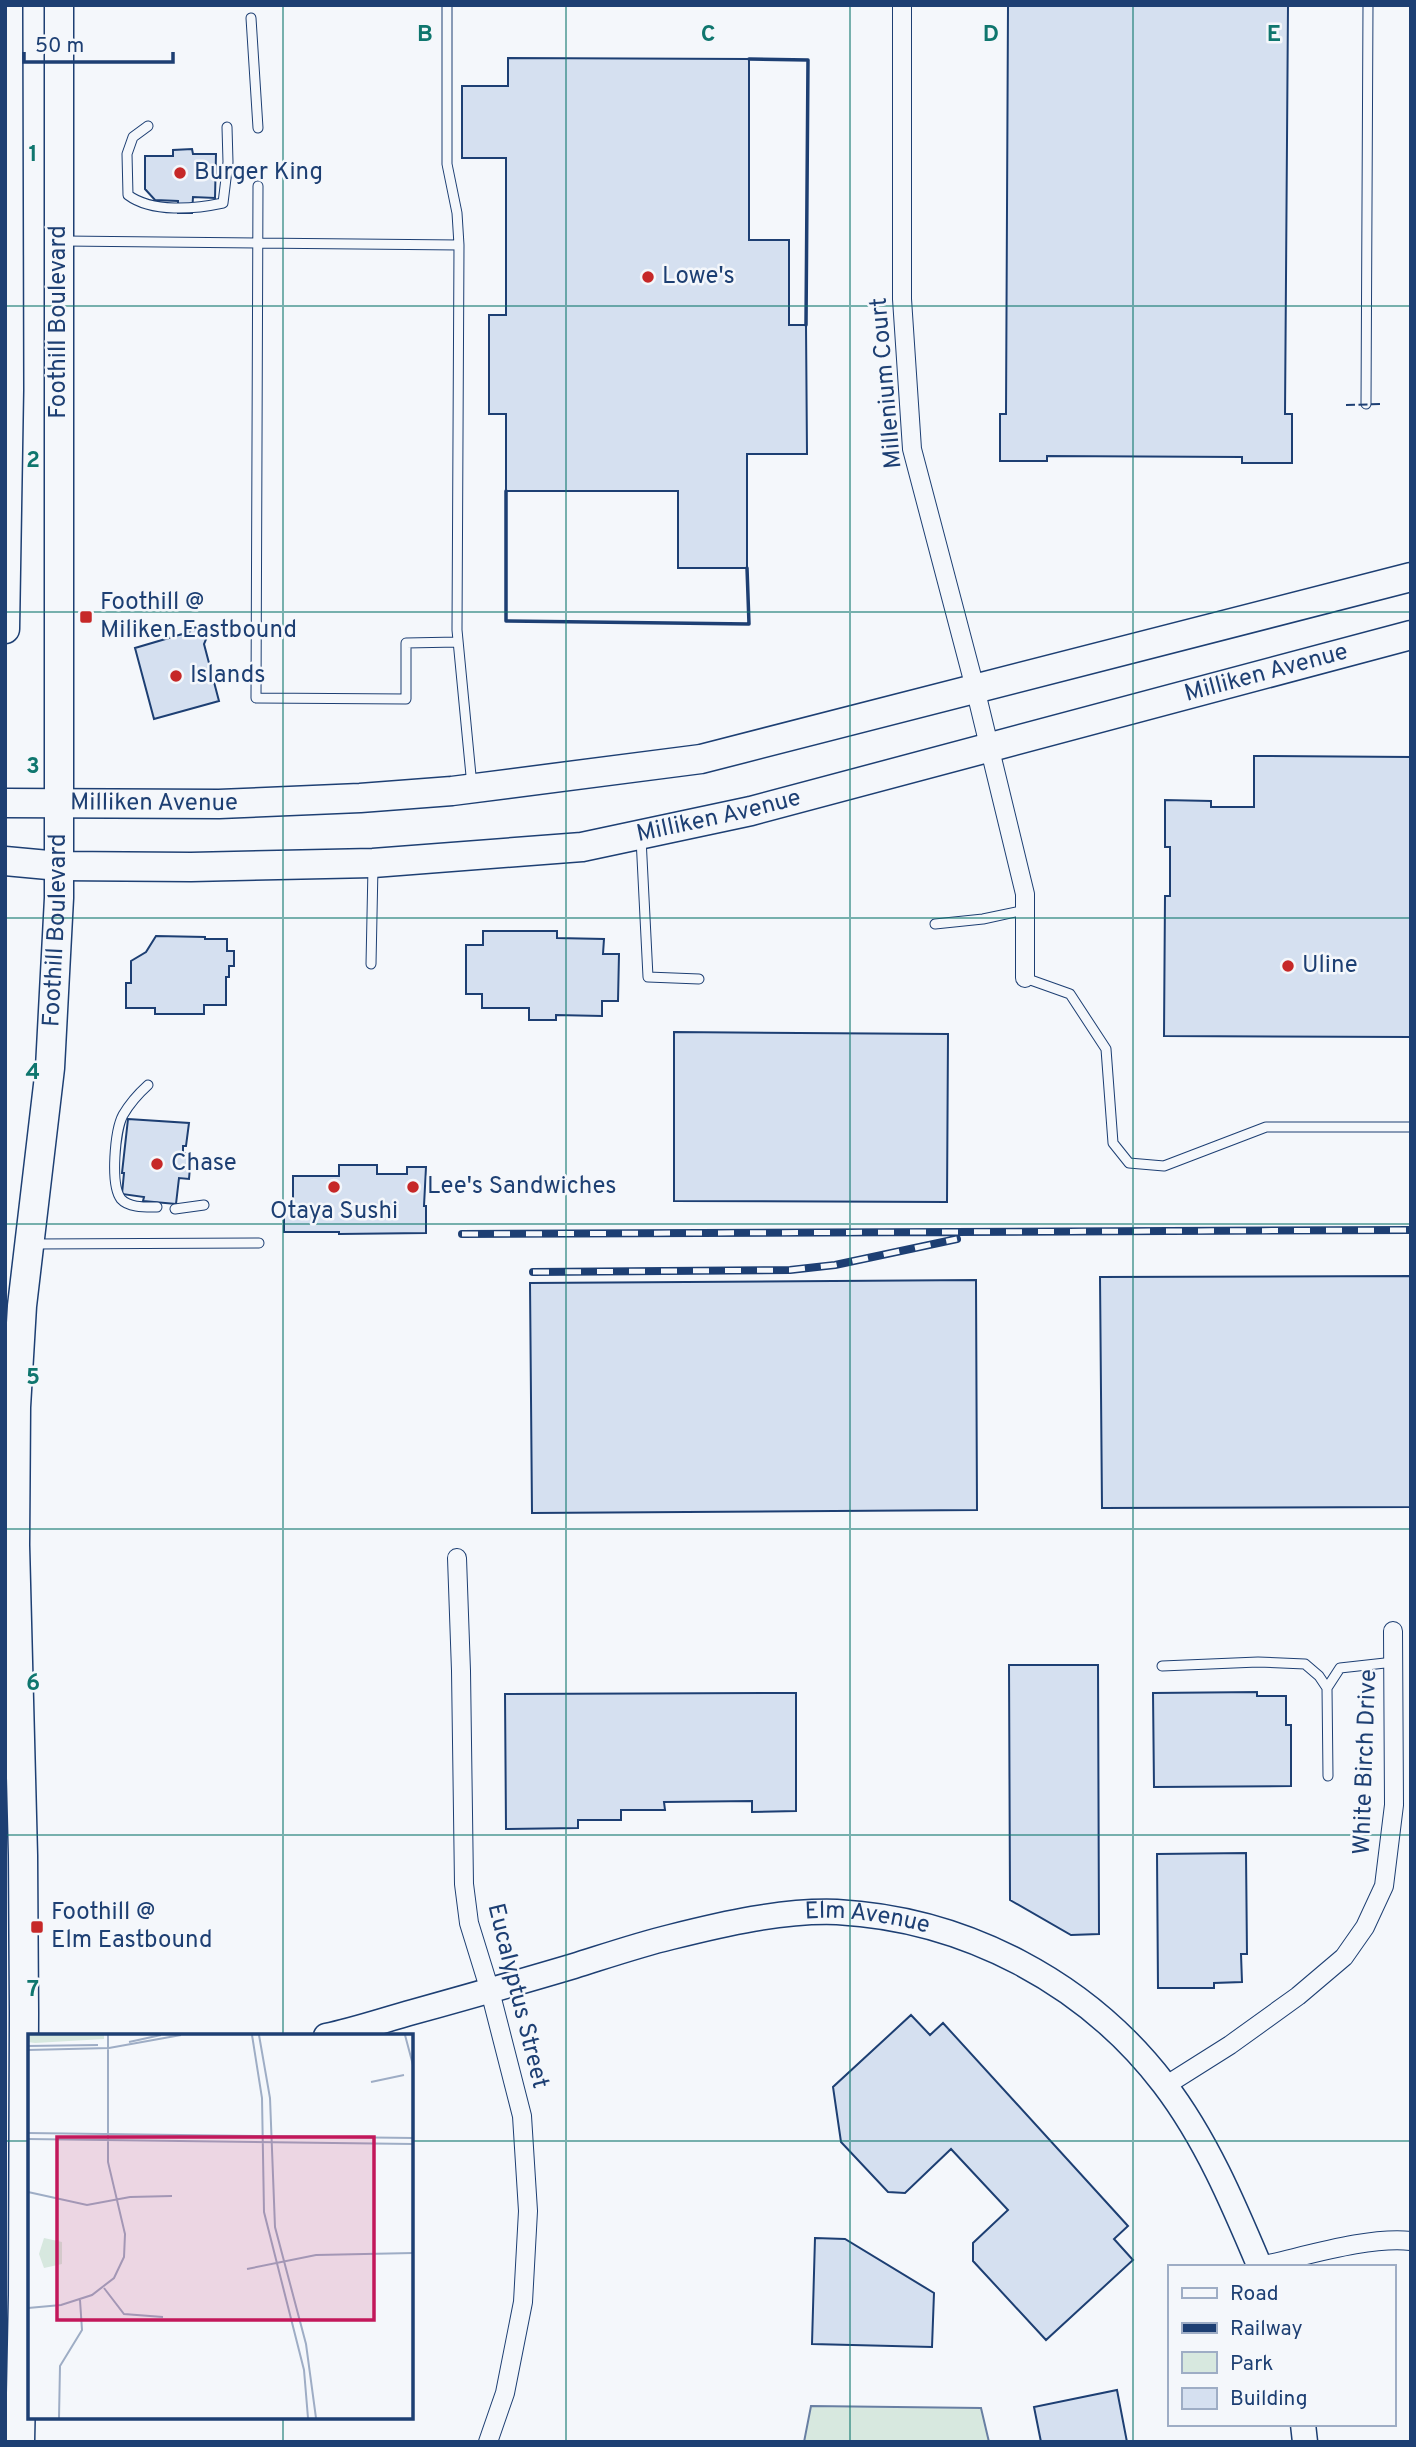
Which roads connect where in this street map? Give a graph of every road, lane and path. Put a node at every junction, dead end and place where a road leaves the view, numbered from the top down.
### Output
1 (8, 5) edge
2 (59, 5) edge
3 (447, 5) edge
4 (901, 5) edge
5 (1368, 5) edge
6 (251, 18) dead end
7 (148, 126) dead end
8 (227, 127) dead end
9 (258, 128) dead end
10 (258, 186) dead end
11 (59, 241) junction
12 (257, 243) junction
13 (459, 245) junction
14 (1366, 404) dead end
15 (1411, 577) edge
16 (5, 629) edge
17 (1411, 635) edge
18 (458, 642) junction
19 (975, 688) junction
20 (990, 747) junction
21 (473, 788) junction
22 (60, 802) junction
23 (5, 803) edge
24 (641, 834) junction
25 (5, 861) edge
26 (373, 863) junction
27 (59, 866) junction
28 (1025, 910) junction
29 (935, 924) dead end
30 (371, 964) dead end
31 (1025, 978) joint
32 (699, 979) dead end
33 (148, 1086) dead end
34 (1411, 1127) edge
35 (204, 1205) dead end
36 (157, 1208) dead end
37 (175, 1209) dead end
38 (259, 1243) dead end
39 (31, 1244) junction
40 (457, 1558) dead end
41 (1393, 1631) dead end
42 (1394, 1662) junction
43 (1162, 1666) dead end
44 (1327, 1688) junction
45 (1328, 1776) dead end
46 (490, 1991) junction
47 (333, 2034) edge
48 (20, 2052) edge
49 (1165, 2086) junction
50 (1411, 2241) edge
51 (1259, 2265) edge
52 (1269, 2265) edge
53 (20, 2442) edge
54 (488, 2442) edge

1 - 16 main road, Foothill Boulevard
2 - 11 main road, Foothill Boulevard
3 - 13 lane
4 - 19 street, Millenium Court
5 - 14 lane
6 - 9 lane
7 - 8 lane
10 - 12 lane
11 - 12 lane
11 - 22 main road, Foothill Boulevard
12 - 13 lane
12 - 18 lane
13 - 18 lane
15 - 19 main road, Milliken Avenue
17 - 20 main road, Milliken Avenue
18 - 21 lane
19 - 20 street, Millenium Court
19 - 21 main road, Milliken Avenue
20 - 24 main road, Milliken Avenue
20 - 28 street, Millenium Court
21 - 22 main road, Milliken Avenue
22 - 23 main road, Milliken Avenue
22 - 27 main road, Foothill Boulevard
24 - 26 main road, Milliken Avenue
24 - 32 lane
25 - 27 main road, Milliken Avenue
26 - 27 main road, Milliken Avenue
26 - 30 lane
27 - 39 main road, Foothill Boulevard
28 - 29 lane
28 - 31 street, Millenium Court
31 - 34 lane
33 - 36 lane
35 - 37 lane
38 - 39 lane
39 - 48 main road, Foothill Boulevard
40 - 46 street, Eucalyptus Street
41 - 42 street, White Birch Drive
42 - 44 lane
42 - 49 street, White Birch Drive
43 - 44 lane
44 - 45 lane
46 - 47 street, Elm Avenue
46 - 49 street, Elm Avenue
46 - 54 street, Eucalyptus Street
48 - 53 main road, Foothill Boulevard
49 - 51 street, Elm Avenue
50 - 52 street

